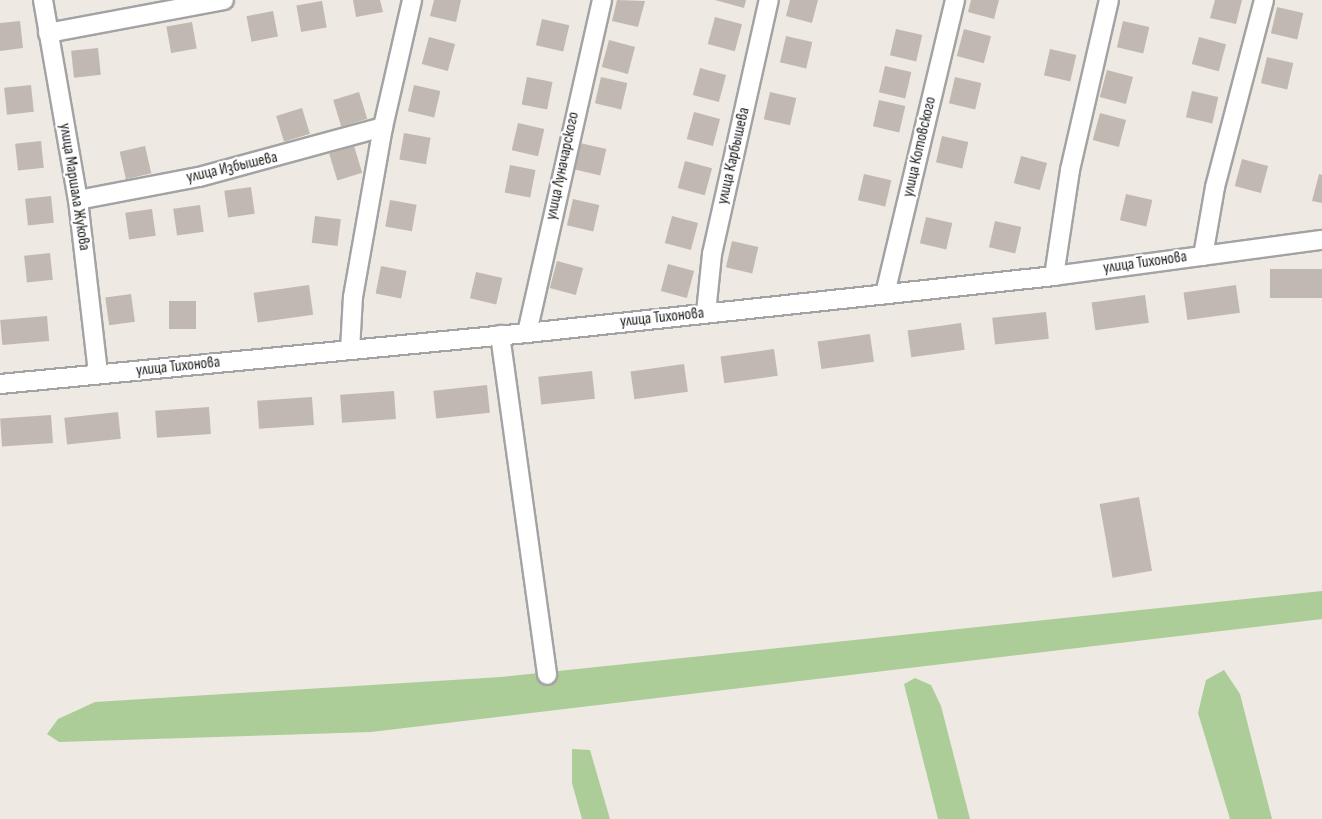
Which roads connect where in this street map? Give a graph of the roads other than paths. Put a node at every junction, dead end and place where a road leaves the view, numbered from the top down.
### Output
1 (43, 0) edge
2 (224, 0) edge
3 (412, 0) edge
4 (602, 0) edge
5 (769, 0) edge
6 (955, 0) edge
7 (1109, 0) edge
8 (1264, 0) edge
9 (48, 33) junction
10 (383, 127) junction
11 (78, 200) junction
12 (1322, 240) edge
13 (1203, 256) junction
14 (1054, 276) junction
15 (885, 294) junction
16 (706, 313) junction
17 (527, 333) junction
18 (500, 335) junction
19 (350, 350) junction
20 (98, 374) junction
21 (0, 384) edge
22 (547, 675) dead end

1 - 9 street, улица Маршала Жукова
2 - 9 street
3 - 10 street
4 - 17 street, улица Луначарского
5 - 16 street, улица Карбышева
6 - 15 street, улица Котовского
7 - 14 street
8 - 13 street
9 - 11 street, улица Маршала Жукова
10 - 11 street, улица Избышева
10 - 19 street
11 - 20 street, улица Маршала Жукова
12 - 13 street, улица Тихонова
13 - 14 street, улица Тихонова
14 - 15 street, улица Тихонова
15 - 16 street, улица Тихонова
16 - 17 street, улица Тихонова
17 - 18 street, улица Тихонова
18 - 19 street, улица Тихонова
18 - 22 street
19 - 20 street, улица Тихонова
20 - 21 street, улица Тихонова

